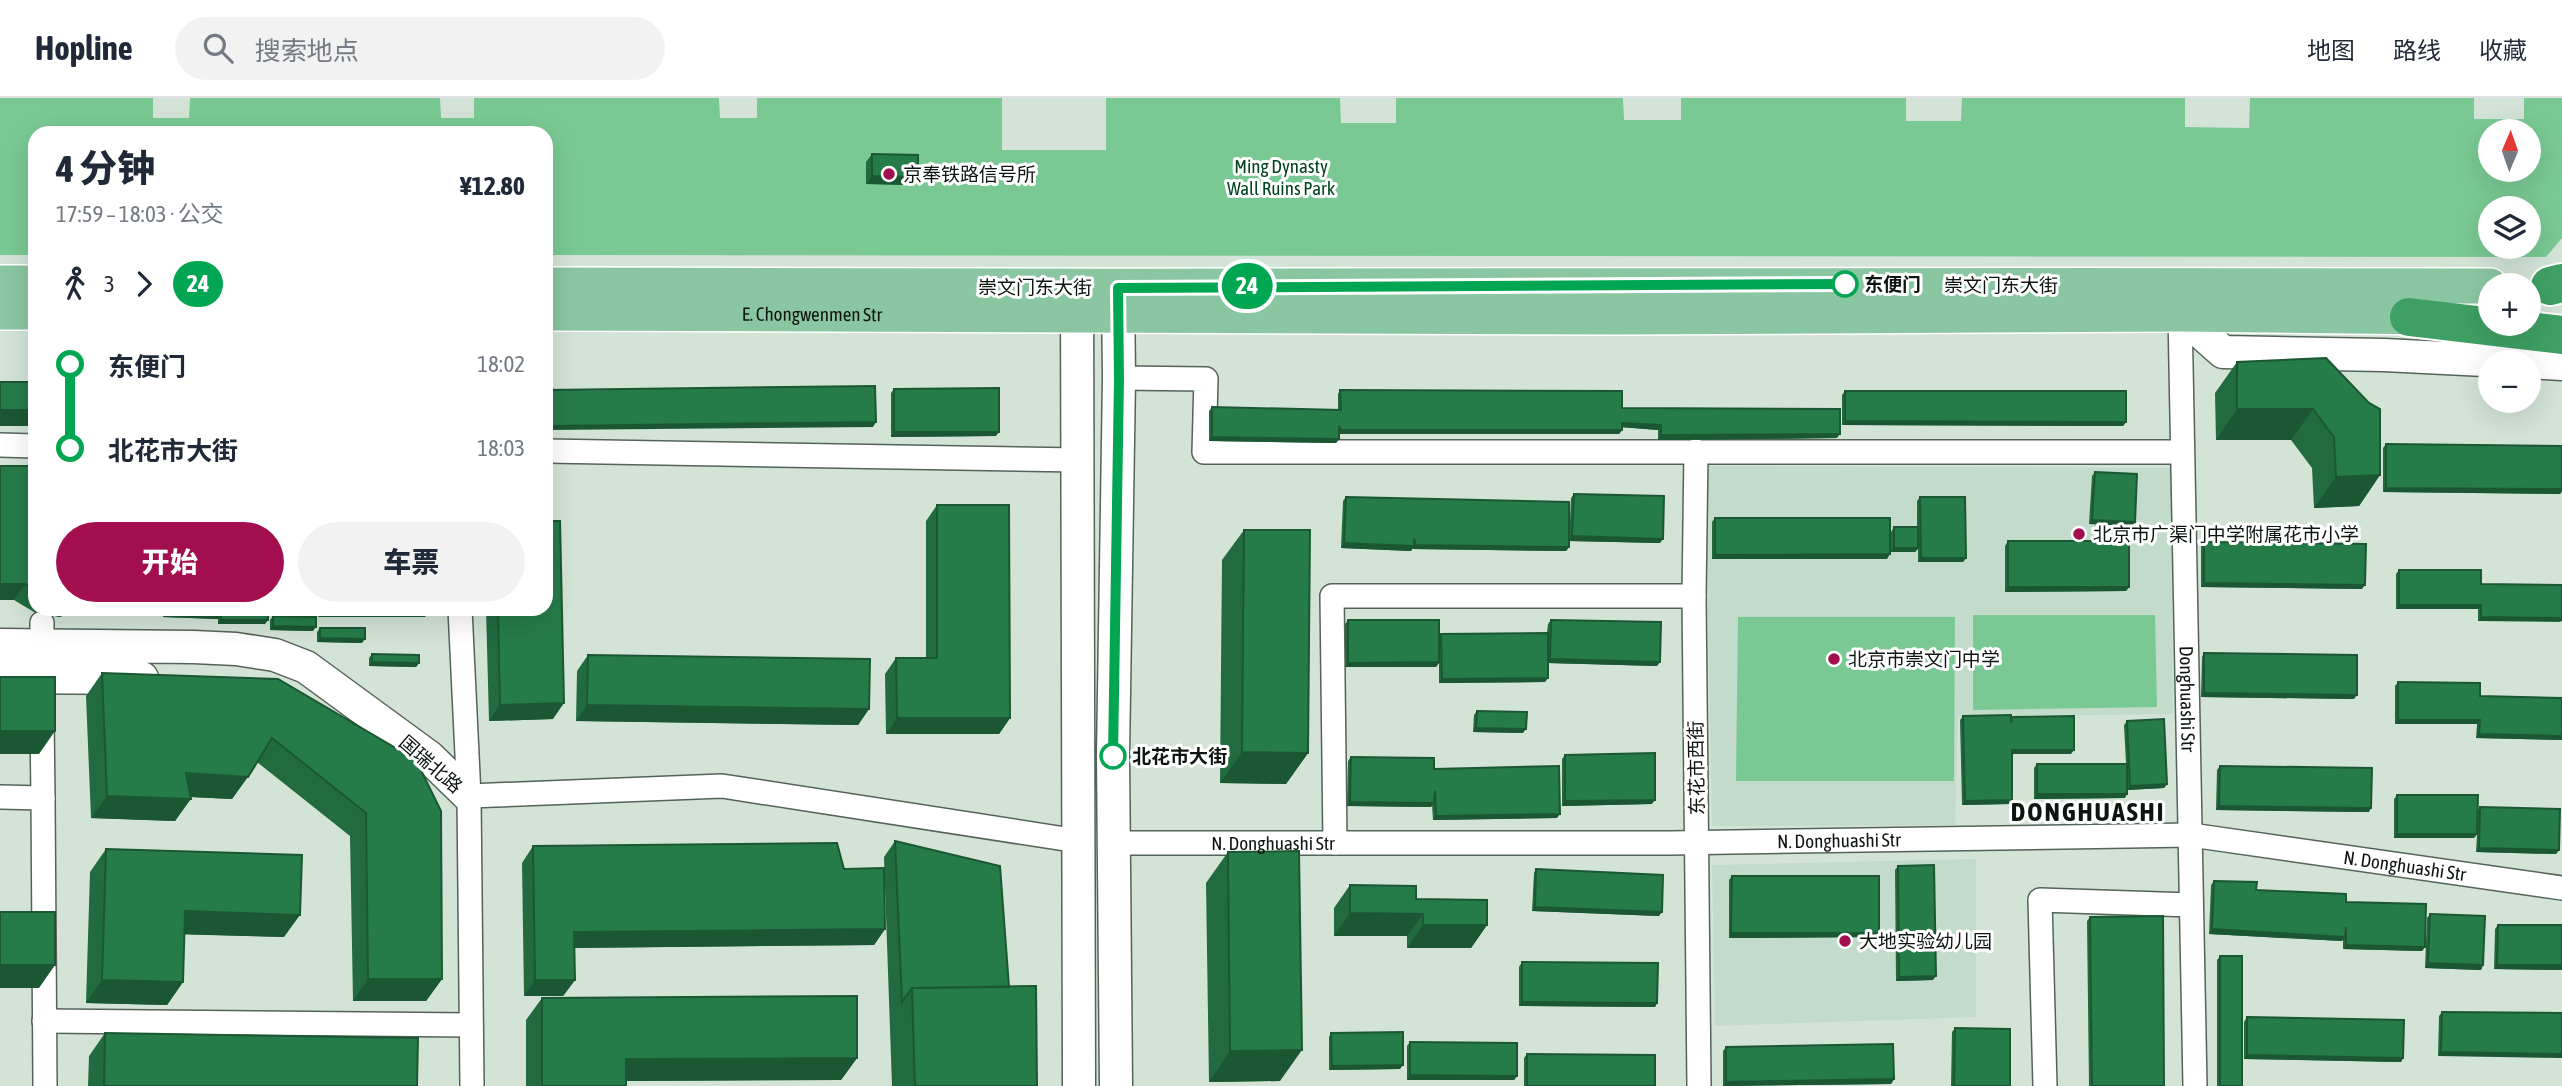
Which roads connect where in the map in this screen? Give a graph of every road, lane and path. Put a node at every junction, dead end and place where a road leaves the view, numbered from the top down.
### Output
1 (0, 283) edge
2 (28, 283) edge
3 (553, 285) edge
4 (2478, 286) edge
5 (2555, 289) edge
6 (1118, 300) junction
7 (1077, 301) junction
8 (2541, 305) edge
9 (0, 312) edge
10 (28, 312) edge
11 (553, 313) edge
12 (2180, 314) junction
13 (2409, 317) junction
14 (2478, 318) edge
15 (2562, 335) edge
16 (2478, 360) edge
17 (2541, 363) edge
18 (2562, 364) edge
19 (1119, 379) junction
20 (0, 445) edge
21 (28, 446) edge
22 (553, 451) edge
23 (1696, 451) junction
24 (2182, 452) junction
25 (1078, 460) junction
26 (1694, 596) junction
27 (460, 616) edge
28 (42, 634) junction
29 (0, 645) edge
30 (0, 677) edge
31 (42, 677) junction
32 (166, 678) edge
33 (305, 704) edge
34 (468, 796) junction
35 (0, 797) edge
36 (43, 798) junction
37 (2191, 835) junction
38 (1078, 841) junction
39 (1697, 842) junction
40 (1115, 843) junction
41 (1335, 843) junction
42 (2562, 888) edge
43 (2191, 905) junction
44 (44, 1021) junction
45 (471, 1025) junction
46 (45, 1086) edge
47 (472, 1086) edge
48 (1079, 1086) edge
49 (1116, 1086) edge
50 (1699, 1086) edge
51 (2045, 1086) edge
52 (2195, 1086) edge

1 - 2 main road
3 - 7 main road, 崇文门东大街
4 - 6 main road, 崇文门东大街
5 - 8 main road
6 - 7 main road
6 - 12 main road, 崇文门东大街
6 - 19 main road
7 - 11 main road, E. Chongwenmen Str
7 - 25 main road
9 - 10 main road
12 - 13 main road, 崇文门东大街
12 - 16 main road
12 - 24 street, Donghuashi Str
13 - 14 main road, 崇文门东大街
13 - 15 highway
17 - 18 main road
19 - 23 street
19 - 40 main road
20 - 21 street
22 - 25 street
23 - 24 street
23 - 26 street, 东花市西街
24 - 37 street, Donghuashi Str
25 - 38 main road
26 - 39 street, 东花市西街
26 - 41 street
27 - 34 street
28 - 29 main road, 国瑞北路
28 - 31 street
28 - 34 main road, 国瑞北路
30 - 31 main road
31 - 32 main road
31 - 36 street
33 - 34 main road, 国瑞北路
34 - 38 street
34 - 45 street
35 - 36 street
36 - 44 street
37 - 39 street, N. Donghuashi Str
37 - 42 street, N. Donghuashi Str
37 - 43 street, Donghuashi Str
38 - 48 main road
39 - 41 street, N. Donghuashi Str
39 - 50 street, 东花市西街
40 - 41 street, N. Donghuashi Str
40 - 49 main road
43 - 51 street
43 - 52 street, Donghuashi Str
44 - 45 street
44 - 46 street
45 - 47 street

